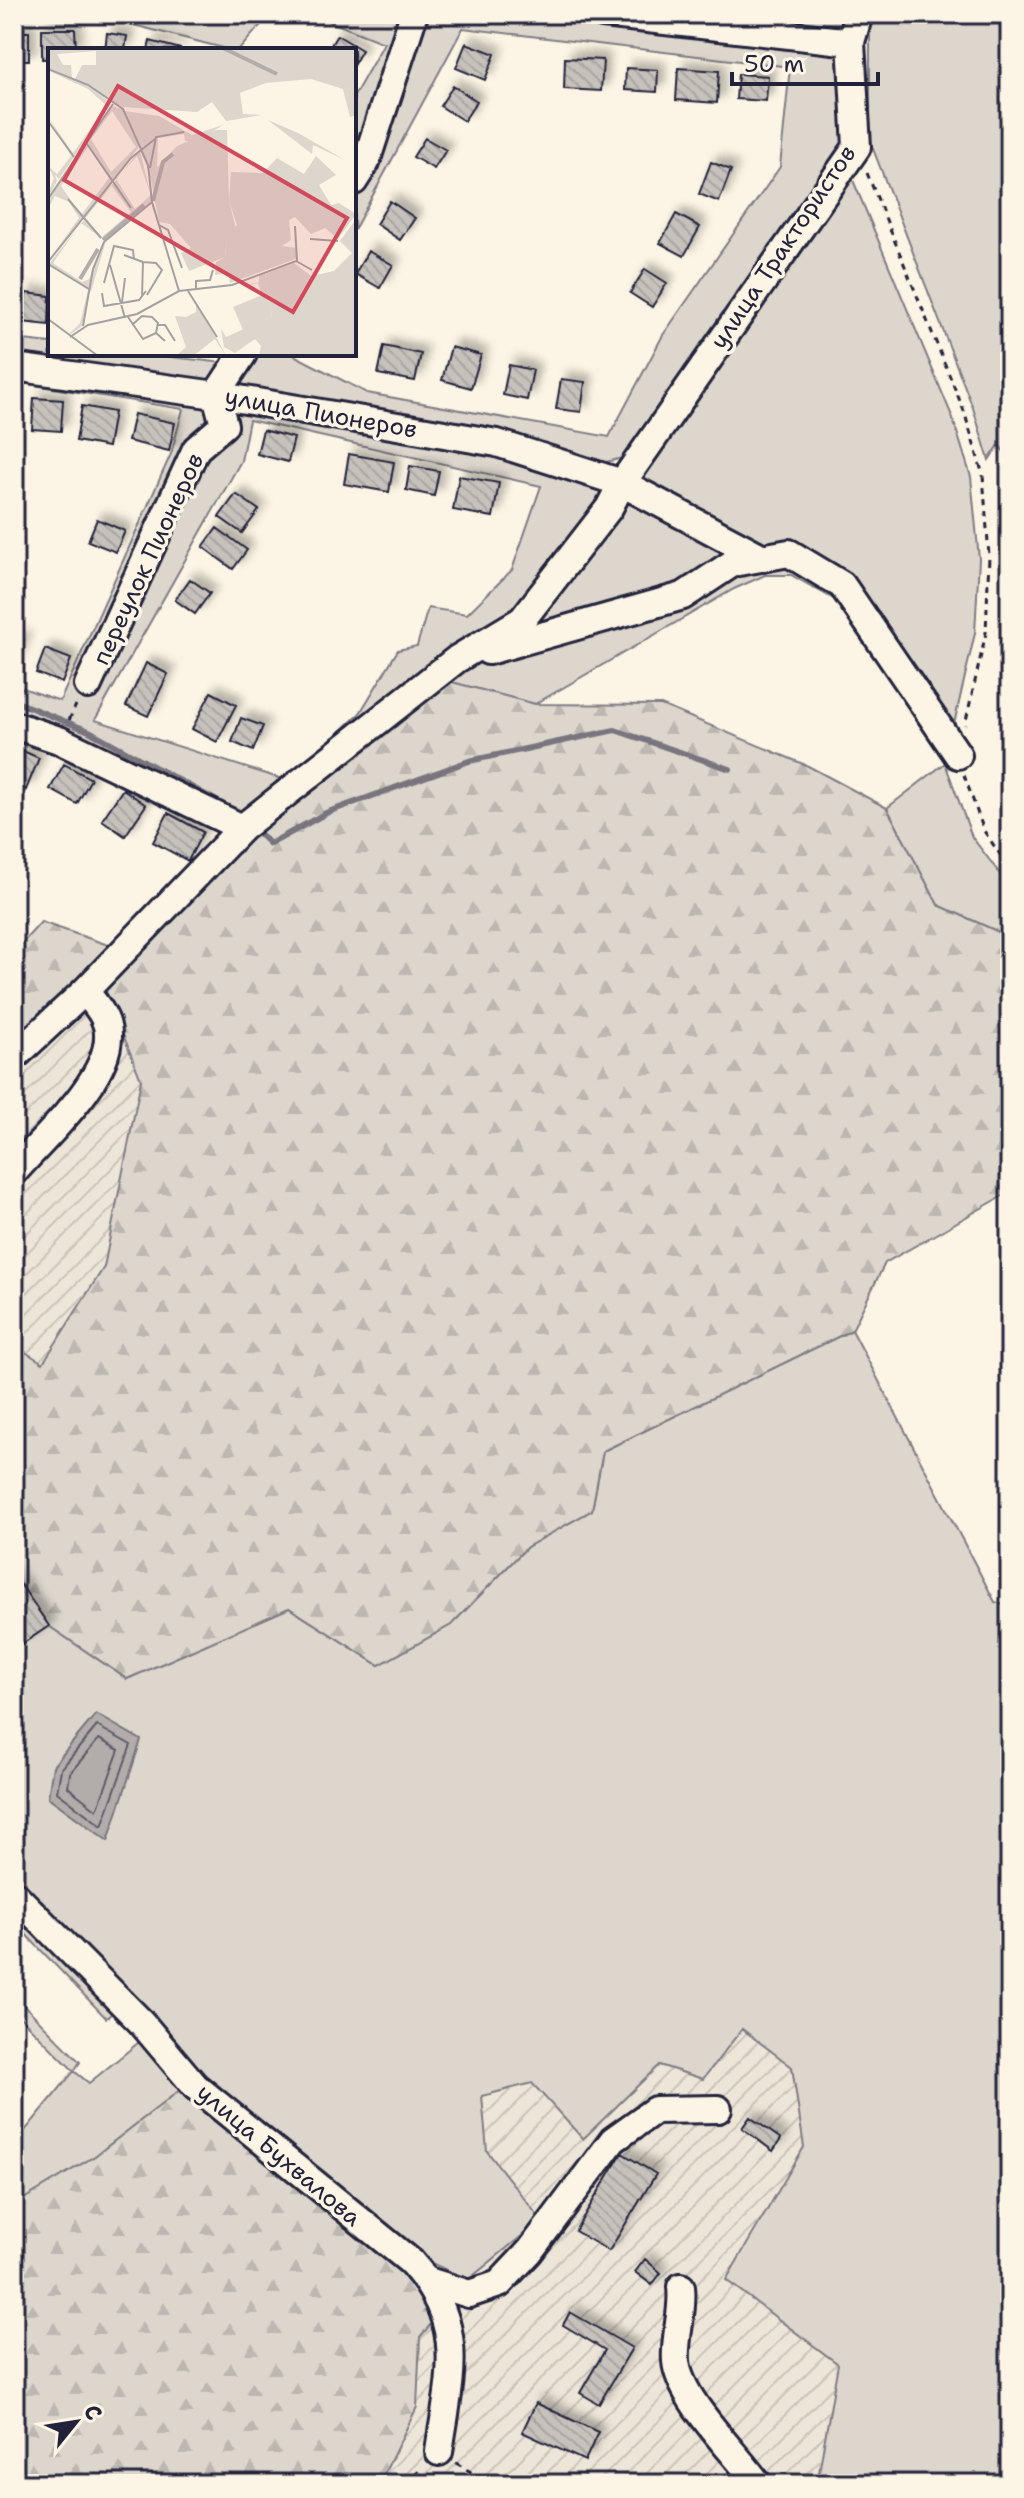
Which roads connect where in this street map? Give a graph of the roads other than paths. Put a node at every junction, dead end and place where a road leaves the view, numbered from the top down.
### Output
1 (414, 14) edge
2 (603, 14) edge
3 (859, 14) edge
4 (851, 42) junction
5 (356, 178) edge
6 (242, 356) edge
7 (14, 367) edge
8 (216, 395) junction
9 (622, 483) junction
10 (763, 558) junction
11 (457, 659) junction
12 (82, 696) road end
13 (14, 725) edge
14 (958, 755) road end
15 (242, 828) junction
16 (85, 991) junction
17 (14, 1057) edge
18 (14, 1172) edge
19 (14, 1894) edge
20 (718, 2109) dead end
21 (428, 2281) junction
22 (681, 2287) dead end
23 (439, 2452) dead end
24 (758, 2484) edge

1 - 5 street
2 - 4 street
3 - 4 street, улица Трактористов
4 - 9 street, улица Трактористов
6 - 8 street
7 - 8 street, улица Пионеров
8 - 9 street, улица Пионеров
8 - 12 street, переулок Пионеров
9 - 10 street, улица Пионеров
9 - 11 street, улица Трактористов
10 - 11 street
10 - 14 street
11 - 15 street, улица Трактористов
13 - 15 street
15 - 16 street, улица Трактористов
16 - 17 street, улица Трактористов
16 - 18 street
19 - 21 street, улица Бухвалова
20 - 21 street
21 - 23 street, улица Бухвалова
22 - 24 street

